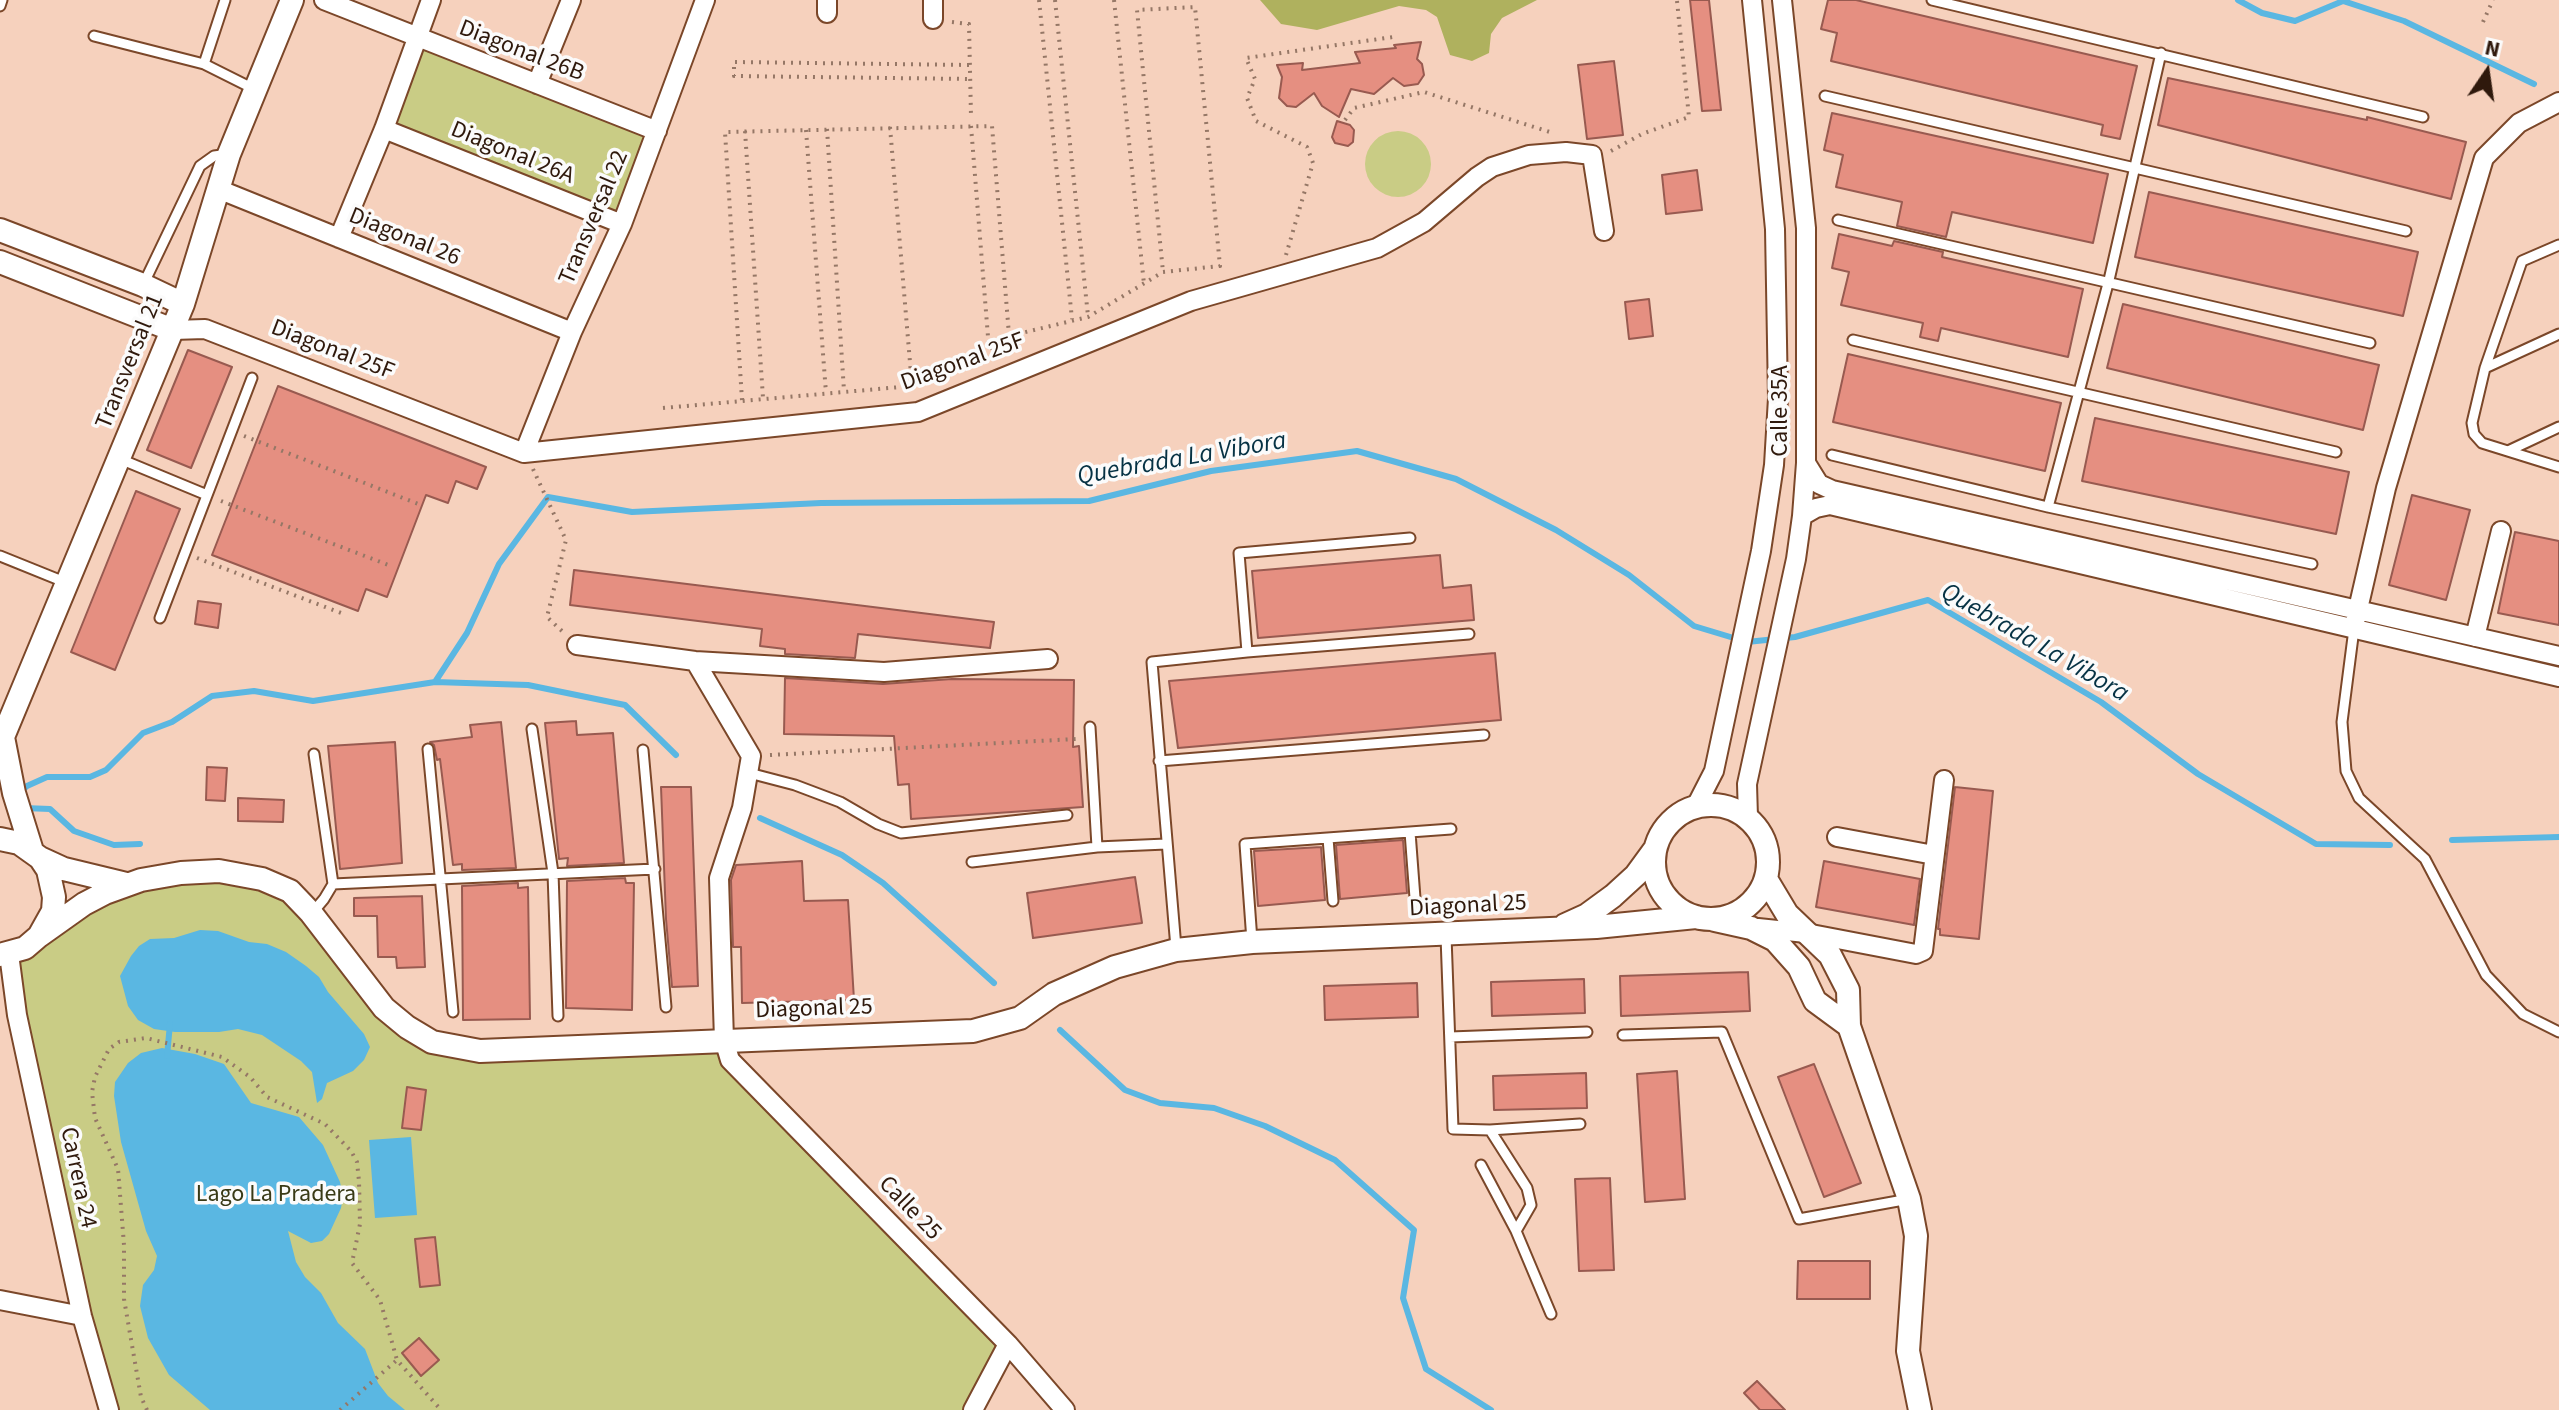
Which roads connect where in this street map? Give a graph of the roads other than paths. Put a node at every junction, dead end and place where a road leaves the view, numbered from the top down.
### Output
1 (2, 0) edge
2 (225, 0) edge
3 (292, 0) edge
4 (324, 0) edge
5 (431, 0) edge
6 (571, 0) edge
7 (705, 0) edge
8 (933, 0) edge
9 (1752, 0) edge
10 (1782, 0) edge
11 (1932, 0) edge
12 (0, 6) edge
13 (933, 19) road end
14 (94, 36) dead end
15 (417, 38) junction
16 (2161, 53) junction
17 (204, 64) junction
18 (537, 84) junction
19 (254, 89) junction
20 (1825, 96) dead end
21 (2559, 102) edge
22 (2423, 117) dead end
23 (384, 129) junction
24 (657, 131) junction
25 (229, 154) junction
26 (2133, 168) junction
27 (218, 189) junction
28 (1838, 220) dead end
29 (622, 224) junction
30 (0, 230) edge
31 (1604, 231) dead end
32 (2406, 231) dead end
33 (339, 238) junction
34 (2559, 245) edge
35 (0, 262) edge
36 (2109, 280) junction
37 (143, 285) junction
38 (183, 304) junction
39 (205, 329) junction
40 (173, 330) junction
41 (572, 332) junction
42 (2559, 334) edge
43 (1853, 340) dead end
44 (2370, 343) dead end
45 (2485, 368) junction
46 (252, 378) dead end
47 (2080, 393) junction
48 (2559, 427) edge
49 (2508, 451) junction
50 (2336, 452) dead end
51 (524, 453) junction
52 (1832, 455) dead end
53 (120, 459) junction
54 (1806, 463) junction
55 (2559, 467) edge
56 (207, 495) junction
57 (2048, 507) junction
58 (1802, 516) junction
59 (2501, 531) dead end
60 (1410, 538) dead end
61 (0, 556) edge
62 (2312, 564) dead end
63 (69, 583) junction
64 (160, 618) dead end
65 (2355, 619) junction
66 (1469, 634) dead end
67 (2475, 637) junction
68 (577, 645) road end
69 (1247, 652) junction
70 (2559, 656) edge
71 (1048, 659) dead end
72 (695, 661) junction
73 (2559, 677) edge
74 (1090, 727) dead end
75 (532, 729) dead end
76 (1484, 735) dead end
77 (2, 740) edge
78 (428, 749) dead end
79 (643, 750) dead end
80 (314, 754) dead end
81 (1159, 761) junction
82 (750, 764) junction
83 (1944, 780) dead end
84 (1696, 806) junction
85 (1067, 815) dead end
86 (1748, 817) junction
87 (1451, 829) dead end
88 (1410, 832) junction
89 (1837, 837) dead end
90 (1328, 838) junction
91 (0, 839) edge
92 (1166, 844) junction
93 (1097, 847) junction
94 (1655, 849) junction
95 (36, 855) junction
96 (1934, 855) junction
97 (972, 862) dead end
98 (655, 869) junction
99 (553, 873) junction
100 (440, 878) junction
101 (1766, 879) junction
102 (134, 882) junction
103 (333, 884) junction
104 (1415, 898) dead end
105 (1333, 901) dead end
106 (311, 913) junction
107 (1704, 918) junction
108 (1558, 928) junction
109 (1751, 928) junction
110 (1806, 933) junction
111 (1446, 934) junction
112 (39, 936) junction
113 (1252, 942) junction
114 (1176, 950) junction
115 (5, 954) edge
116 (666, 1007) dead end
117 (453, 1012) dead end
118 (558, 1016) dead end
119 (1849, 1026) junction
120 (1587, 1032) dead end
121 (2559, 1032) edge
122 (1623, 1035) dead end
123 (1450, 1037) junction
124 (724, 1040) junction
125 (1580, 1124) dead end
126 (1490, 1130) junction
127 (1481, 1165) dead end
128 (1909, 1199) junction
129 (1516, 1231) junction
130 (0, 1300) edge
131 (1551, 1314) dead end
132 (82, 1316) junction
133 (1008, 1344) junction
134 (109, 1410) edge
135 (973, 1410) edge
136 (1065, 1410) edge
137 (1920, 1410) edge

1 - 12 lane
2 - 17 lane
3 - 19 street, Transversal 21
4 - 15 street, Diagonal 26B
5 - 15 street
6 - 18 street
7 - 24 street, Transversal 22
8 - 13 street
9 - 84 street, Calle 35A
10 - 54 street, Calle 35A
11 - 16 lane
14 - 17 lane
15 - 18 street, Diagonal 26B
15 - 23 street
16 - 22 lane
16 - 26 lane
17 - 19 lane
18 - 24 street, Diagonal 26B
19 - 25 street, Transversal 21
20 - 26 lane
21 - 65 street
23 - 29 street, Diagonal 26A
23 - 33 street
24 - 29 street, Transversal 22
25 - 27 street, Transversal 21
25 - 37 lane
26 - 32 lane
26 - 36 lane
27 - 33 street, Diagonal 26
27 - 38 street, Transversal 21
28 - 36 lane
29 - 41 street, Transversal 22
30 - 37 street, Diagonal 25F
31 - 51 street, Diagonal 25F
33 - 41 street, Diagonal 26
34 - 45 lane
35 - 40 street, Diagonal 25F
36 - 44 lane
36 - 47 lane
37 - 38 street, Diagonal 25F
38 - 39 street, Diagonal 25F
38 - 40 street, Transversal 21
39 - 40 street, Diagonal 25F
39 - 51 street, Diagonal 25F
40 - 53 street, Transversal 21
41 - 51 street, Transversal 22
42 - 45 lane
43 - 47 lane
45 - 49 lane
46 - 56 lane
47 - 50 lane
47 - 57 lane
48 - 49 lane
49 - 55 lane
52 - 57 lane
53 - 56 lane
53 - 63 street, Transversal 21
54 - 58 street, Calle 35A
54 - 65 street
56 - 64 lane
57 - 62 lane
58 - 65 street
58 - 86 street, Calle 35A
59 - 67 street
60 - 69 lane
61 - 63 lane
63 - 77 street, Transversal 21
65 - 67 street
65 - 73 street
65 - 121 lane
66 - 69 lane
67 - 70 street
68 - 72 street
69 - 81 lane
71 - 72 street
72 - 82 street
74 - 93 lane
75 - 99 lane
76 - 81 lane
77 - 95 street, Transversal 21
78 - 100 lane
79 - 98 lane
80 - 103 lane
81 - 92 lane
82 - 85 lane
82 - 124 street
83 - 96 street
84 - 86 street
84 - 94 street
86 - 101 street
87 - 88 lane
88 - 90 lane
88 - 104 lane
89 - 96 street
90 - 105 lane
90 - 113 lane
91 - 95 street, Diagonal 25
92 - 93 lane
92 - 114 lane
93 - 97 lane
94 - 107 street
94 - 108 street, Diagonal 25
95 - 102 street, Diagonal 25
95 - 112 street, Transversal 21
96 - 110 street
98 - 99 lane
98 - 116 lane
99 - 100 lane
99 - 118 lane
100 - 103 lane
100 - 117 lane
101 - 107 street
101 - 110 street
102 - 106 street, Diagonal 25
102 - 112 street, Diagonal 25
103 - 106 lane
106 - 124 street, Diagonal 25
107 - 108 street, Diagonal 25
107 - 109 street, Diagonal 25
108 - 111 street, Diagonal 25
109 - 110 street
109 - 119 street, Diagonal 25
110 - 119 street
111 - 113 street, Diagonal 25
111 - 123 lane
112 - 115 street, Diagonal 25
113 - 114 street, Diagonal 25
114 - 124 street, Diagonal 25
115 - 132 street, Carrera 24
119 - 128 street
120 - 123 lane
122 - 128 lane
123 - 126 lane
124 - 133 street, Calle 25
125 - 126 lane
126 - 129 lane
127 - 129 lane
128 - 137 street
129 - 131 lane
130 - 132 street
132 - 134 street, Carrera 24
133 - 135 street
133 - 136 street, Calle 25

